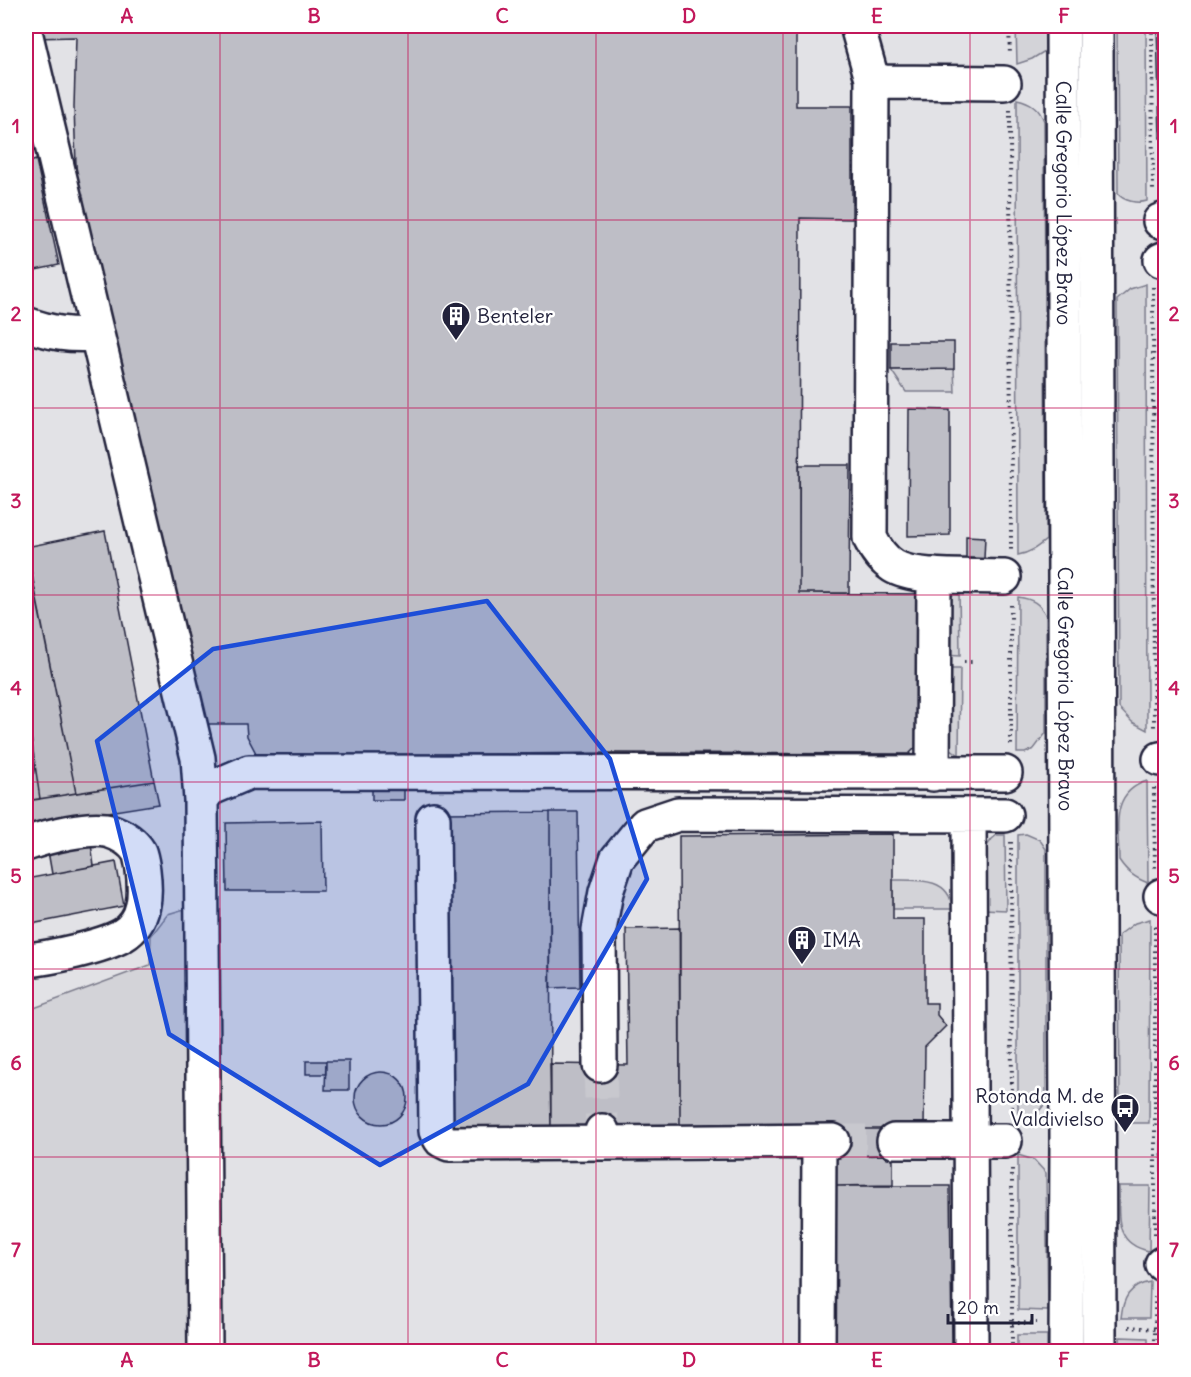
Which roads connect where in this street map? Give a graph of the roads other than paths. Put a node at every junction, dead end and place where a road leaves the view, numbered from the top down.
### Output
1 (856, 26) edge
2 (1063, 26) edge
3 (1096, 26) edge
4 (26, 36) edge
5 (872, 79) junction
6 (1008, 83) road end
7 (26, 324) edge
8 (96, 334) junction
9 (934, 575) junction
10 (1008, 576) road end
11 (1008, 762) road end
12 (933, 774) junction
13 (201, 801) junction
14 (969, 815) junction
15 (433, 819) dead end
16 (1008, 827) road end
17 (26, 844) edge
18 (26, 960) edge
19 (600, 1065) tunnel mouth
20 (894, 1141) tunnel mouth
21 (969, 1141) junction
22 (1009, 1141) road end
23 (205, 1352) edge
24 (818, 1352) edge
25 (971, 1352) edge
26 (1066, 1352) edge
27 (1100, 1352) edge

1 - 5 main road
2 - 26 main road, Calle Gregorio López Bravo
3 - 27 main road, Calle Gregorio López Bravo
4 - 8 main road
5 - 6 main road
5 - 9 main road
7 - 8 main road
8 - 13 main road
9 - 10 main road
9 - 12 main road
11 - 12 main road
12 - 13 main road
13 - 23 main road
14 - 16 main road
14 - 19 main road
14 - 21 main road
15 - 24 main road
17 - 18 main road
20 - 21 main road
21 - 22 main road
21 - 25 main road

